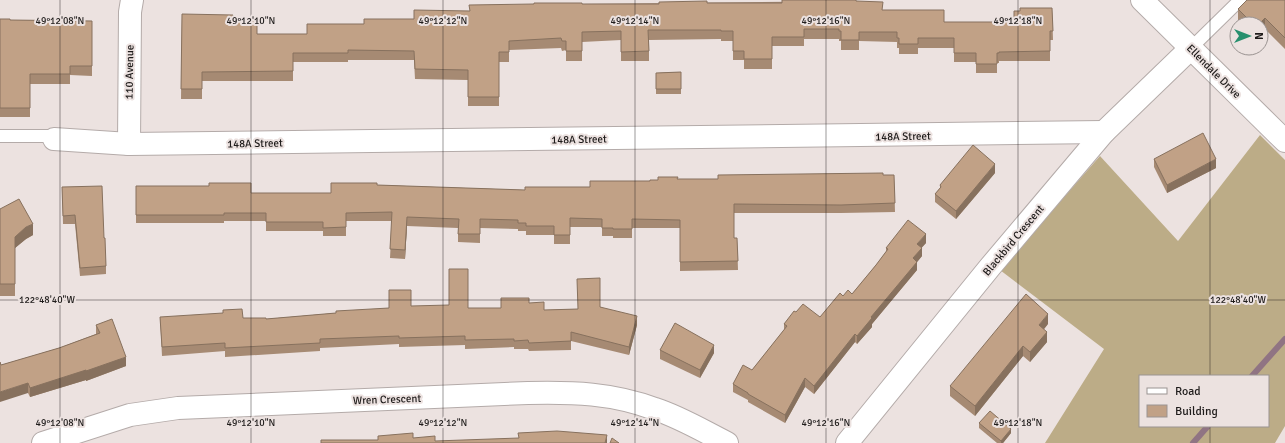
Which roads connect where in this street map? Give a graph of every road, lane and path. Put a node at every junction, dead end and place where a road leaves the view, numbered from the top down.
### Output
1 (132, 0) edge
2 (1142, 0) edge
3 (1240, 0) edge
4 (1191, 48) junction
5 (1104, 132) junction
6 (0, 136) edge
7 (54, 139) joint
8 (1284, 139) edge
9 (128, 144) junction
10 (43, 443) edge
11 (727, 443) edge
12 (847, 443) edge

1 - 9 street, 110 Avenue
2 - 4 street, Ellendale Drive
3 - 4 lane
4 - 5 street, Blackbird Crescent
4 - 8 street, Ellendale Drive
5 - 9 street, 148A Street
5 - 12 street, Blackbird Crescent
6 - 7 lane
7 - 9 street, 148A Street
10 - 11 street, Wren Crescent

